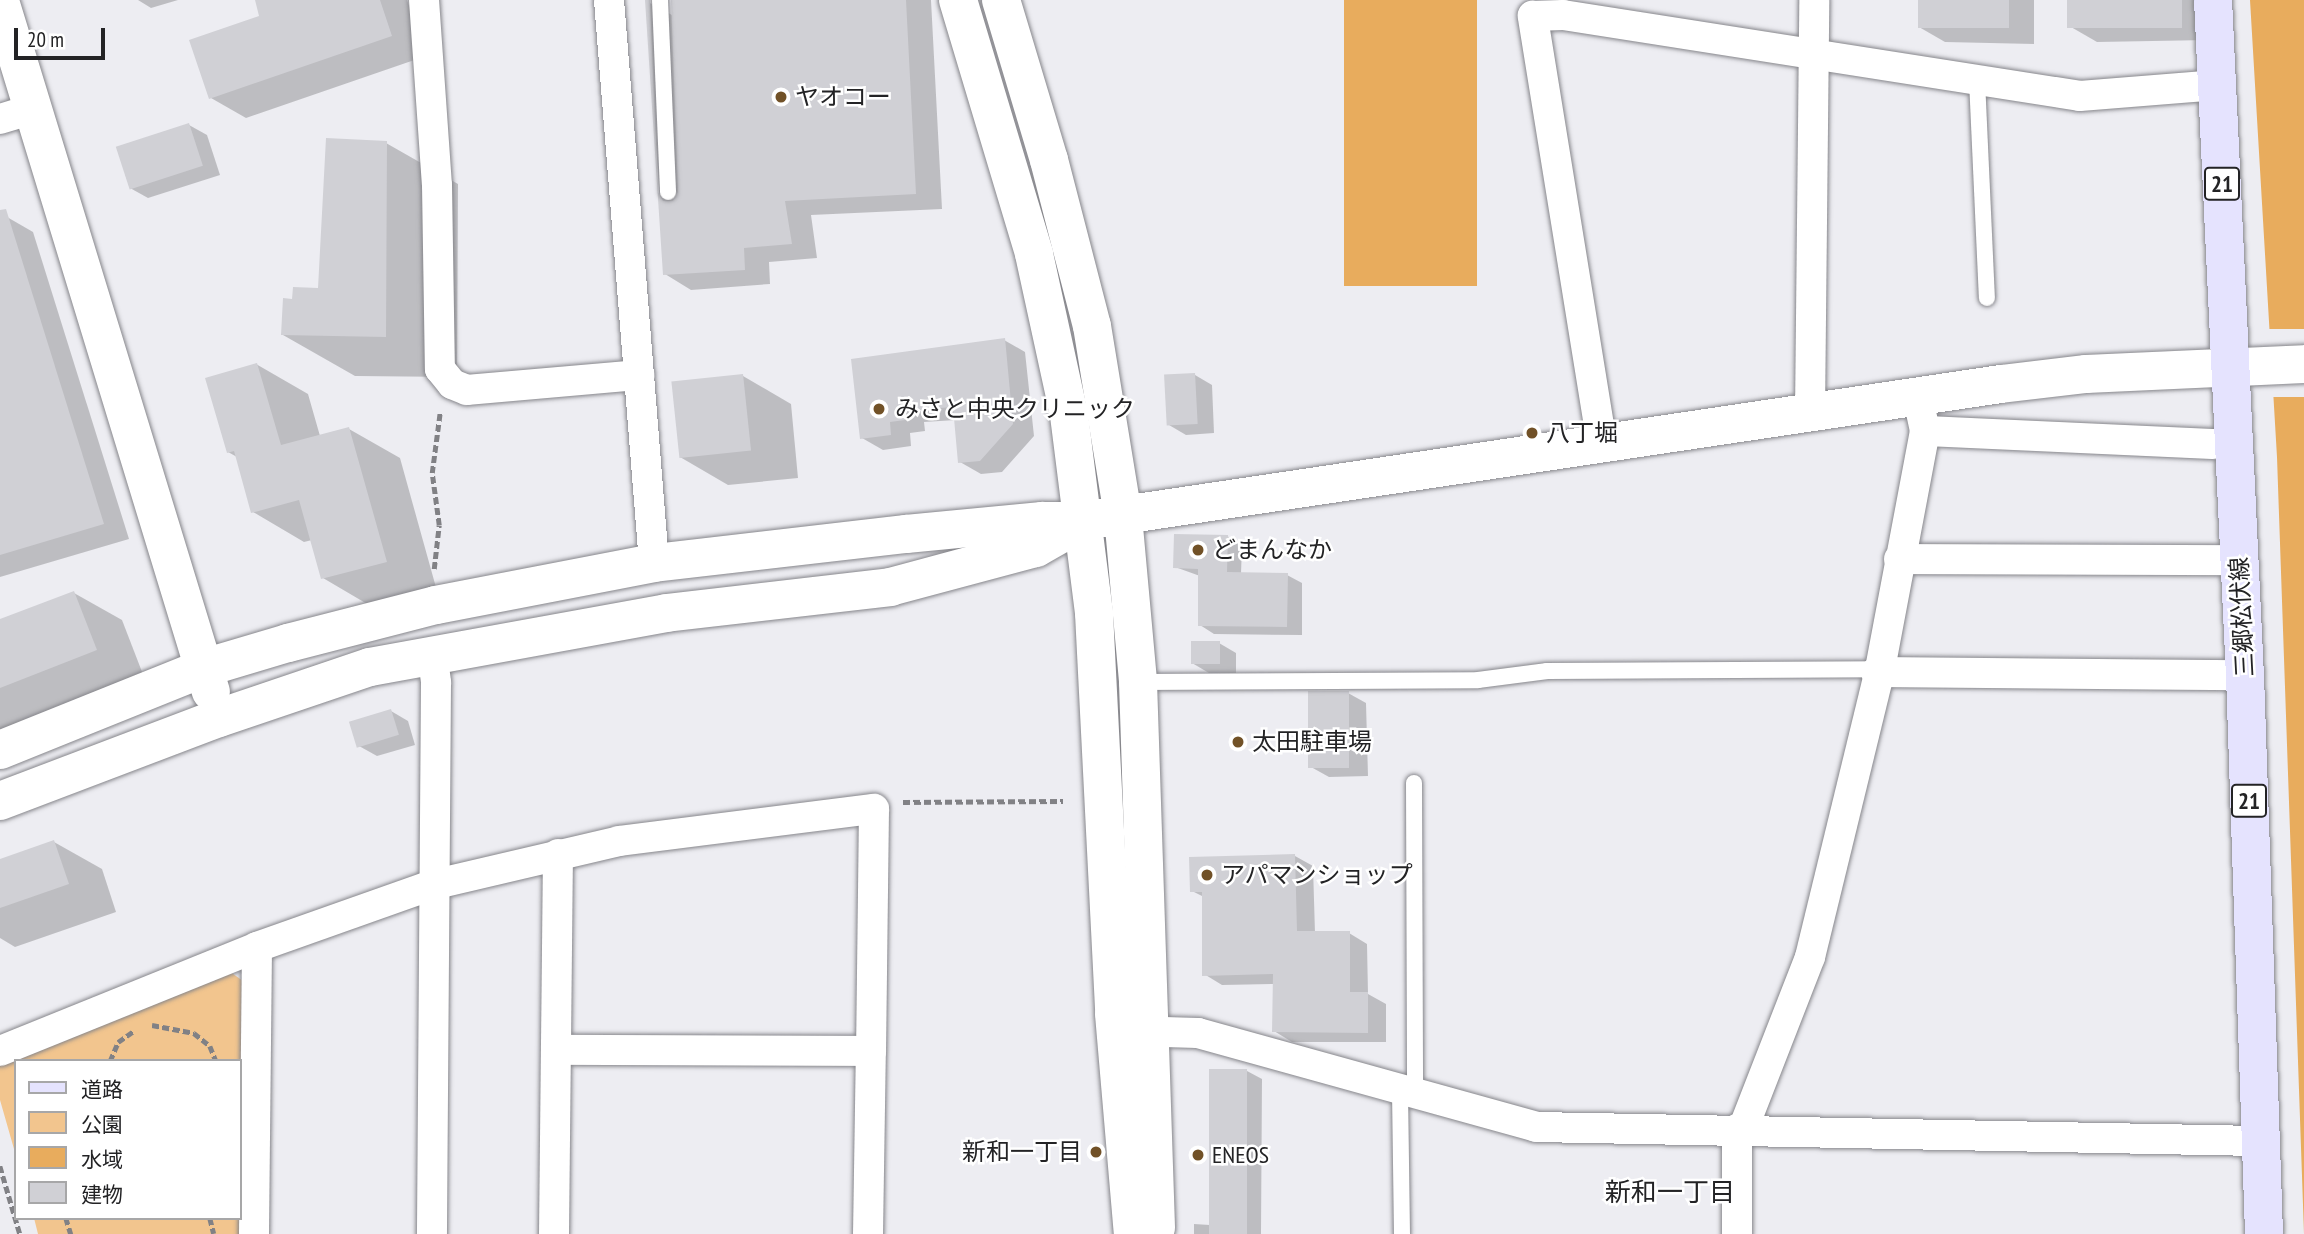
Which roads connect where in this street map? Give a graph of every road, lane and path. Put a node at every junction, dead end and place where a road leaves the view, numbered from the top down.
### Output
1 (424, 0) edge
2 (609, 0) edge
3 (660, 0) edge
4 (958, 0) edge
5 (1001, 0) edge
6 (1814, 0) edge
7 (2213, 0) edge
8 (0, 1) edge
9 (1531, 8) edge
10 (1814, 54) junction
11 (1978, 80) junction
12 (2218, 85) junction
13 (16, 114) edge
14 (668, 192) dead end
15 (1987, 298) dead end
16 (2304, 364) edge
17 (2243, 367) junction
18 (639, 375) junction
19 (440, 408) dead end
20 (1810, 413) junction
21 (1922, 414) junction
22 (1602, 443) junction
23 (2214, 444) dead end
24 (1123, 516) junction
25 (1083, 522) junction
26 (1899, 559) junction
27 (2238, 561) junction
28 (654, 563) junction
29 (434, 573) dead end
30 (432, 653) junction
31 (204, 668) junction
32 (1878, 671) junction
33 (2245, 675) junction
34 (1138, 682) junction
35 (219, 718) junction
36 (0, 750) edge
37 (1414, 783) dead end
38 (0, 801) edge
39 (1063, 801) dead end
40 (874, 809) junction
41 (558, 854) junction
42 (432, 885) junction
43 (257, 947) junction
44 (1133, 1031) junction
45 (556, 1050) junction
46 (0, 1051) edge
47 (871, 1051) junction
48 (111, 1059) edge
49 (215, 1059) edge
50 (1407, 1094) junction
51 (1740, 1129) junction
52 (2261, 1141) junction
53 (0, 1166) edge
54 (14, 1214) edge
55 (254, 1234) edge
56 (432, 1234) edge
57 (554, 1234) edge
58 (868, 1234) edge
59 (1133, 1234) edge
60 (1156, 1234) edge
61 (1402, 1234) edge
62 (1737, 1234) edge
63 (2264, 1234) edge

1 - 18 street
2 - 18 street
3 - 14 lane
4 - 25 street
5 - 24 street
6 - 10 street
7 - 12 main road, 三郷松伏線 / 21
8 - 13 street
9 - 10 street
9 - 22 street
10 - 11 street
10 - 20 street
11 - 12 street
11 - 15 lane
12 - 17 main road, 三郷松伏線 / 21
13 - 31 street
16 - 17 street
17 - 21 street
17 - 27 main road, 三郷松伏線 / 21
18 - 28 street
19 - 29 path
20 - 21 street
20 - 22 street
21 - 23 street
21 - 26 street
22 - 24 street
24 - 25 street
24 - 34 street
25 - 28 street
25 - 30 street
25 - 44 street
26 - 27 street
26 - 32 street
27 - 33 main road, 三郷松伏線 / 21
28 - 31 street
30 - 35 street
30 - 42 street
31 - 35 street
31 - 36 street
32 - 33 street
32 - 34 lane
32 - 51 street
33 - 52 main road, 三郷松伏線 / 21
34 - 44 street
35 - 38 street
37 - 50 lane
39 - 40 path
40 - 41 street
40 - 47 street
41 - 42 street
41 - 45 street
42 - 43 street
42 - 56 street
43 - 46 street
43 - 55 street
44 - 50 street
44 - 59 street
44 - 60 street
45 - 47 street
45 - 57 street
47 - 58 street
48 - 49 path
50 - 51 street
50 - 61 lane
51 - 52 street
51 - 62 street
52 - 63 main road, 三郷松伏線 / 21
53 - 54 path

